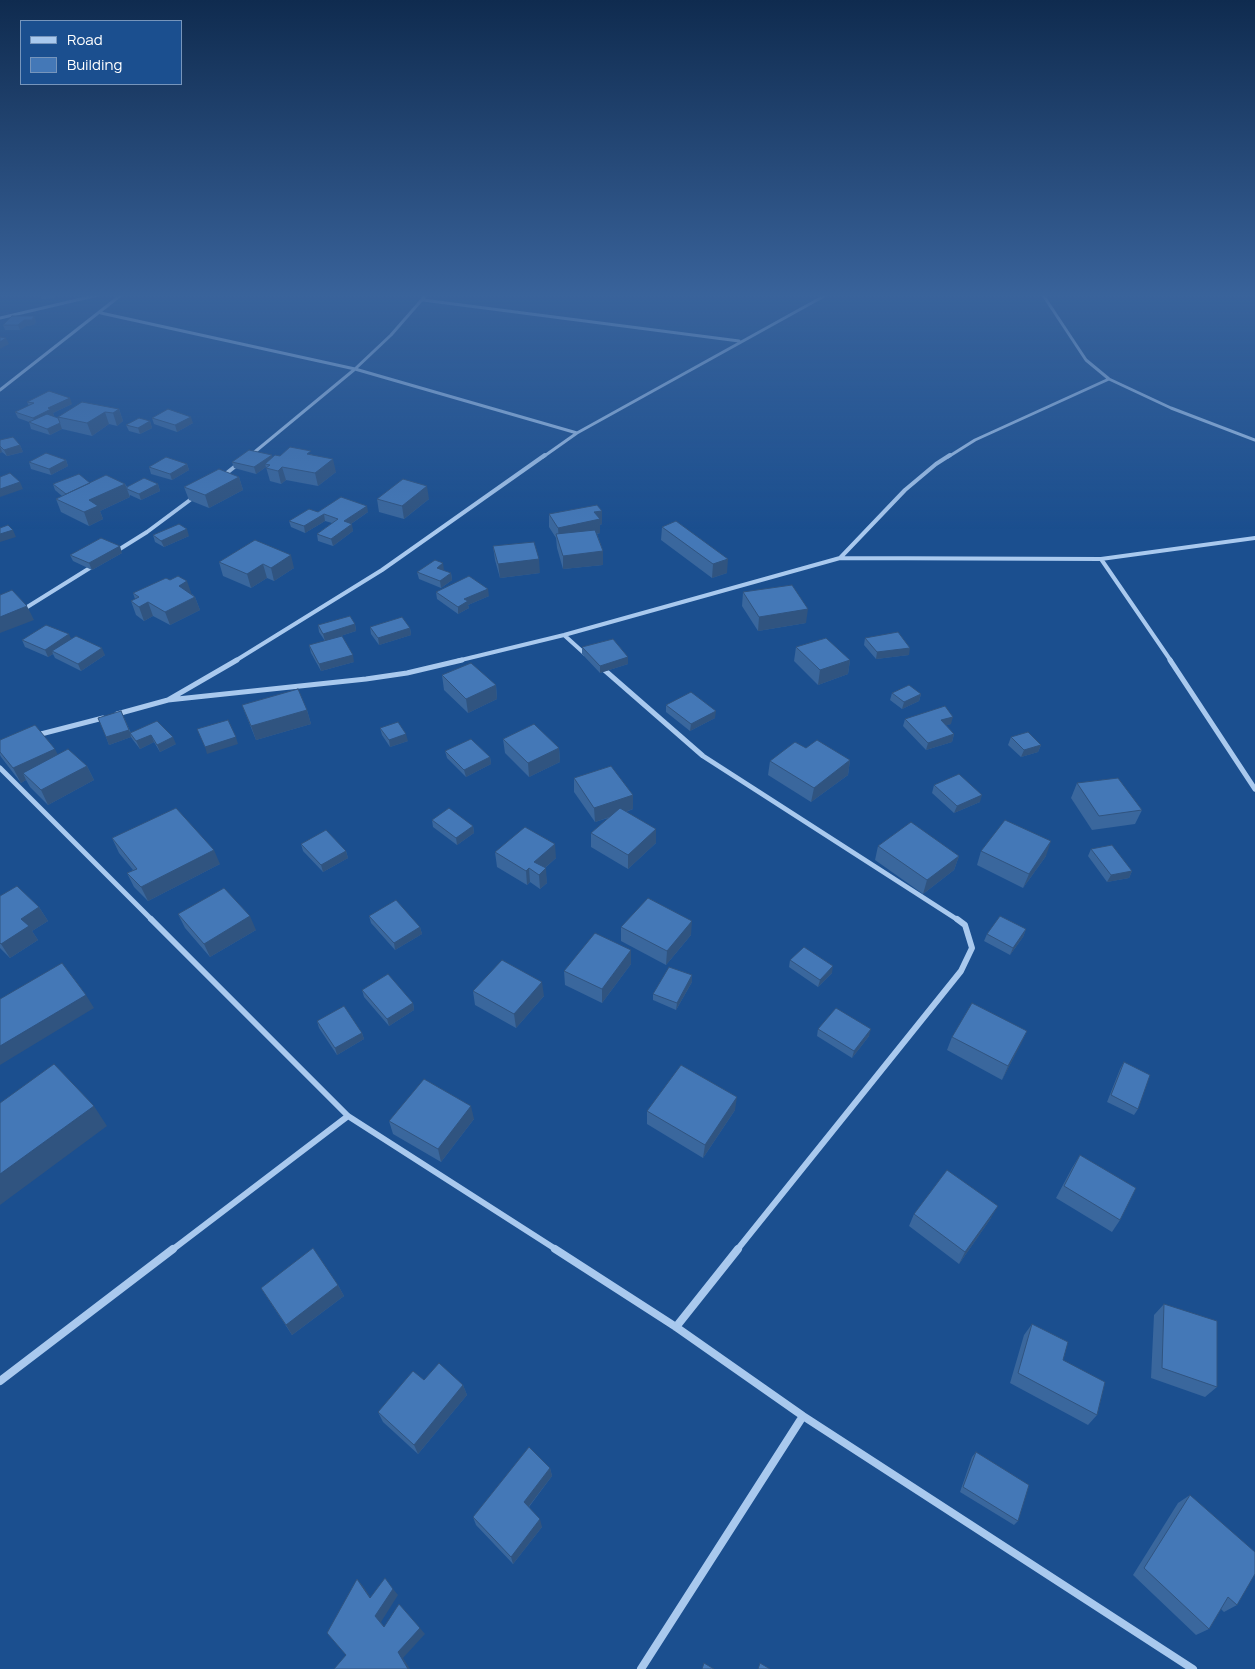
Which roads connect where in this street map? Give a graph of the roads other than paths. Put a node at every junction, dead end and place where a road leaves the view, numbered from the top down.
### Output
1 (22, 373) edge
2 (350, 373) edge
3 (368, 373) edge
4 (684, 373) edge
5 (1101, 373) edge
6 (1108, 379) junction
7 (0, 390) edge
8 (577, 433) junction
9 (1255, 440) edge
10 (215, 481) edge
11 (200, 493) edge
12 (1255, 538) edge
13 (106, 557) edge
14 (840, 558) junction
15 (1101, 559) junction
16 (98, 562) edge
17 (16, 614) edge
18 (564, 636) junction
19 (168, 700) junction
20 (28, 737) edge
21 (0, 768) edge
22 (1255, 789) edge
23 (348, 1116) junction
24 (676, 1327) junction
25 (0, 1381) edge
26 (803, 1416) junction
27 (641, 1669) edge
28 (1193, 1669) edge

1 - 7 street
2 - 10 street
3 - 8 street
4 - 8 street
5 - 6 street
6 - 9 street
6 - 14 street
8 - 19 street
11 - 13 street
12 - 15 street
14 - 15 street
14 - 18 street
15 - 22 street
16 - 17 street
18 - 19 street
18 - 24 street
19 - 20 street
21 - 23 street
23 - 24 street
23 - 25 street
24 - 26 street
26 - 27 street
26 - 28 street

